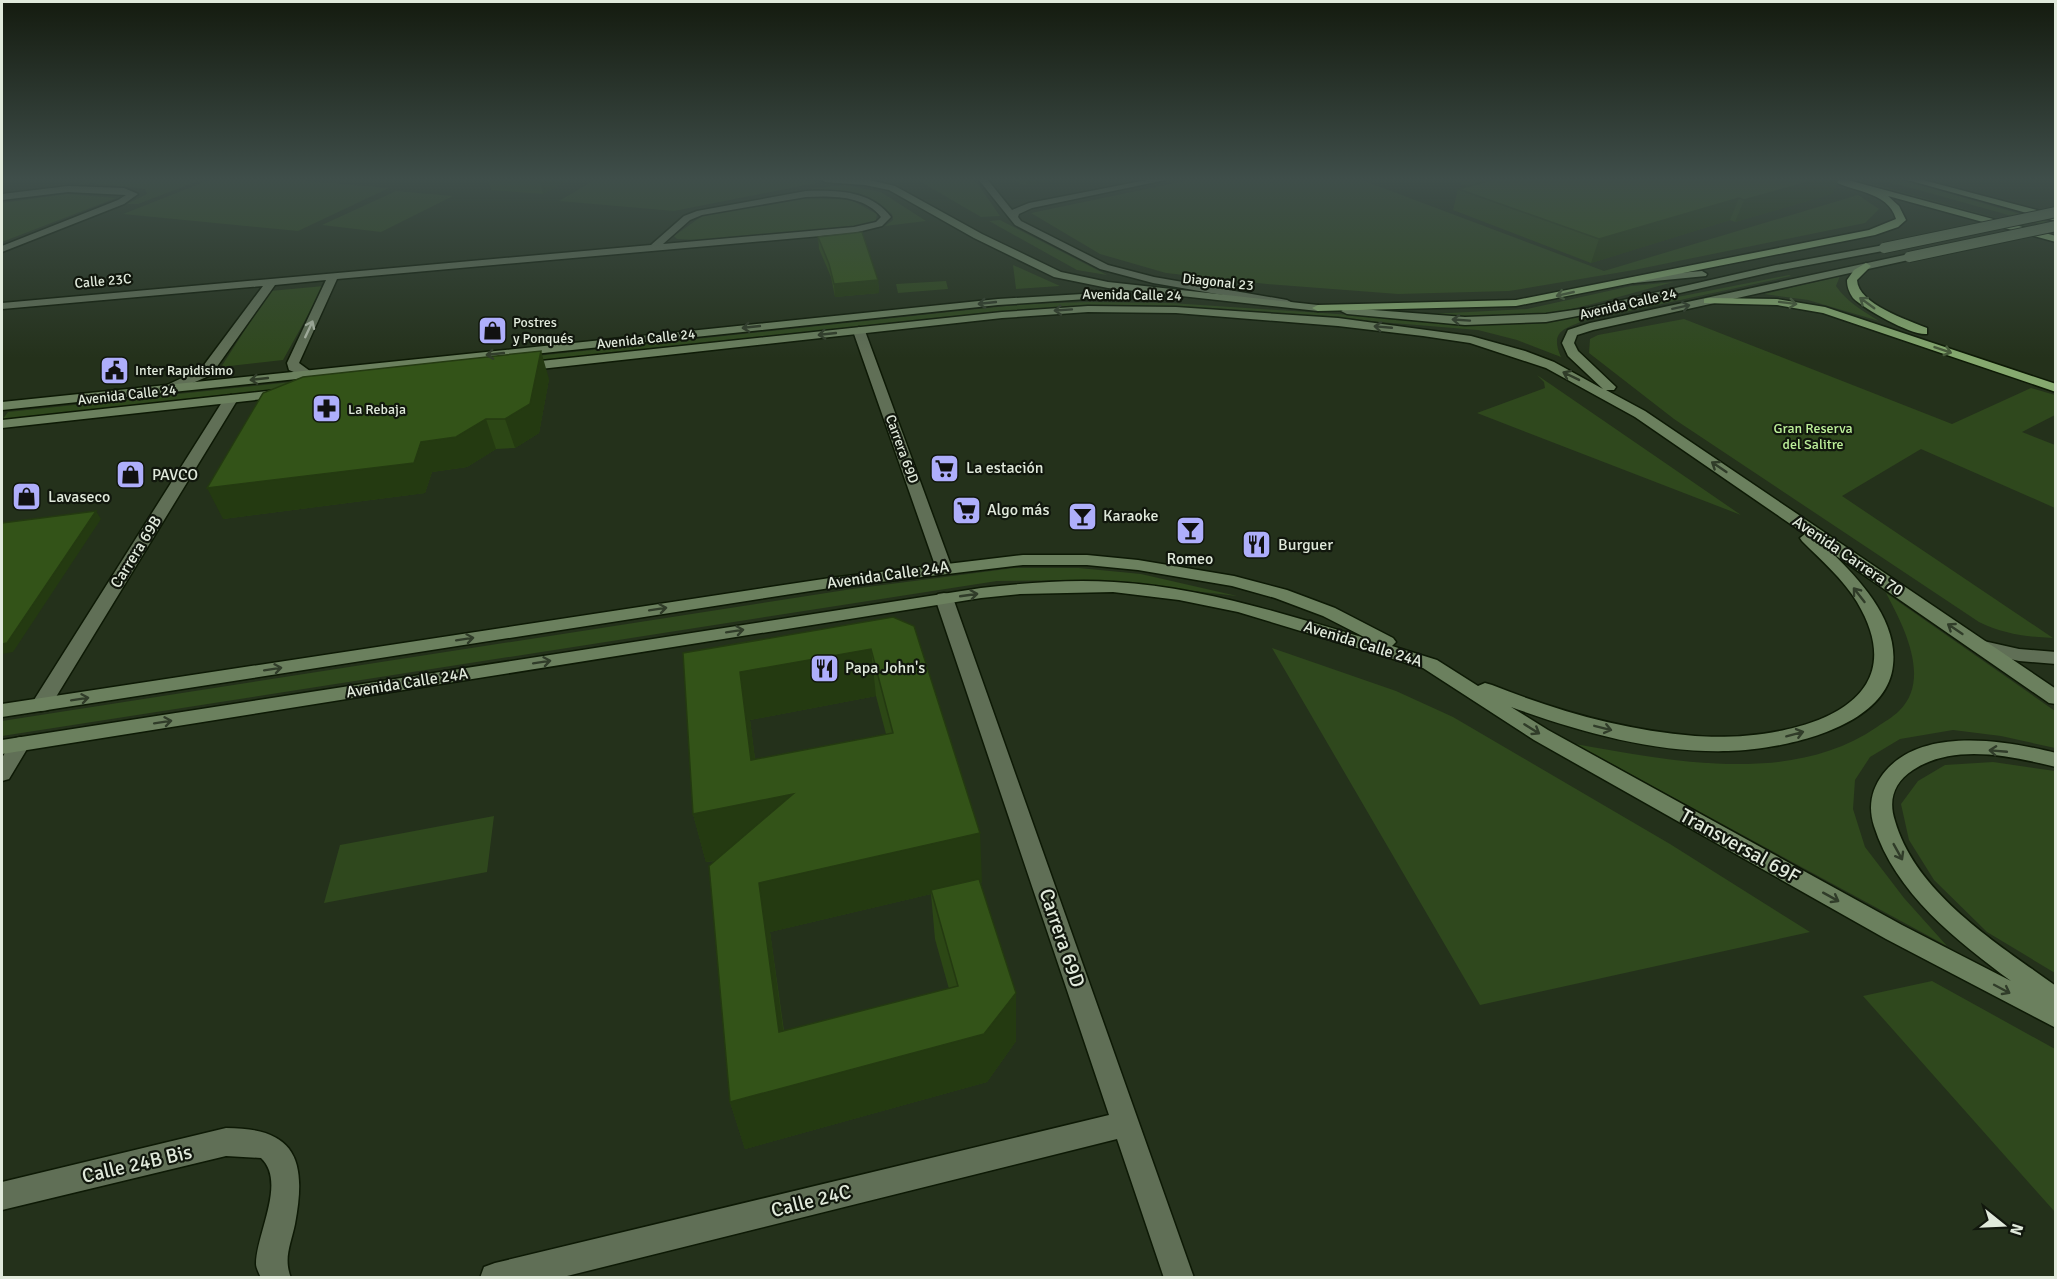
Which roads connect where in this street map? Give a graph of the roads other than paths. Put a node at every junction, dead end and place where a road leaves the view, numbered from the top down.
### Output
1 (28, 239) edge
2 (663, 239) edge
3 (746, 239) edge
4 (984, 239) edge
5 (998, 239) edge
6 (1046, 239) edge
7 (1842, 239) edge
8 (1927, 239) edge
9 (1997, 239) edge
10 (655, 246) junction
11 (2, 249) edge
12 (1014, 252) junction
13 (1866, 266) junction
14 (1776, 268) junction
15 (334, 275) junction
16 (272, 281) junction
17 (1622, 281) junction
18 (1708, 301) junction
19 (2, 306) edge
20 (1318, 308) junction
21 (860, 331) junction
22 (507, 369) edge
23 (308, 374) junction
24 (2055, 376) edge
25 (172, 388) junction
26 (2055, 388) edge
27 (299, 392) edge
28 (231, 399) junction
29 (2, 406) edge
30 (1640, 414) junction
31 (2, 424) edge
32 (1767, 500) junction
33 (944, 568) junction
34 (944, 598) junction
35 (1979, 646) junction
36 (2055, 658) edge
37 (1430, 664) junction
38 (2055, 698) edge
39 (41, 705) junction
40 (2, 711) edge
41 (11, 746) edge
42 (2055, 759) edge
43 (2, 774) edge
44 (2055, 1000) edge
45 (2055, 1017) edge
46 (1126, 1124) junction
47 (2, 1196) edge
48 (276, 1278) edge
49 (495, 1278) edge
50 (1179, 1278) edge

1 - 11 street
2 - 10 street, Calle 23C
3 - 10 street, Calle 23C
4 - 12 main road, Diagonal 23
5 - 12 main road, Diagonal 23
6 - 20 street
7 - 17 highway
8 - 14 main road, Avenida Calle 24, bridge
9 - 13 main road, Avenida Calle 24, bridge
10 - 15 street, Calle 23C
12 - 20 main road, Diagonal 23
13 - 18 main road, Avenida Calle 24
24 -> 13 highway
14 - 17 main road
14 -> 20 main road, Avenida Calle 24
15 - 16 street, Calle 23C
23 -> 15 street
16 - 19 street, Calle 23C
16 - 25 street
17 -> 20 highway
18 -> 26 highway
30 -> 18 main road, Avenida Calle 24
20 -> 23 main road, Avenida Calle 24
21 -> 22 main road, Avenida Calle 24
30 -> 21 main road, Avenida Calle 24
21 - 33 street, Carrera 69D
23 -> 25 main road, Avenida Calle 24
25 - 29 main road, Avenida Calle 24
27 - 28 main road, Avenida Calle 24
28 - 31 main road, Avenida Calle 24
28 - 39 street, Carrera 69B
32 -> 30 main road, Avenida Carrera 70
35 -> 32 main road, Avenida Carrera 70
37 -> 32 main road
33 - 37 main road, Avenida Calle 24A
39 -> 33 main road, Avenida Calle 24A
34 -> 37 main road, Avenida Calle 24A
41 -> 34 main road, Avenida Calle 24A
34 - 46 street, Carrera 69D
35 - 36 street
35 - 38 main road, Avenida Carrera 70
37 -> 45 main road, Transversal 69F
39 - 40 main road, Avenida Calle 24A
41 - 43 street
42 -> 44 main road
46 - 49 street, Calle 24C
46 - 50 street, Carrera 69D
47 - 48 street, Calle 24B Bis

